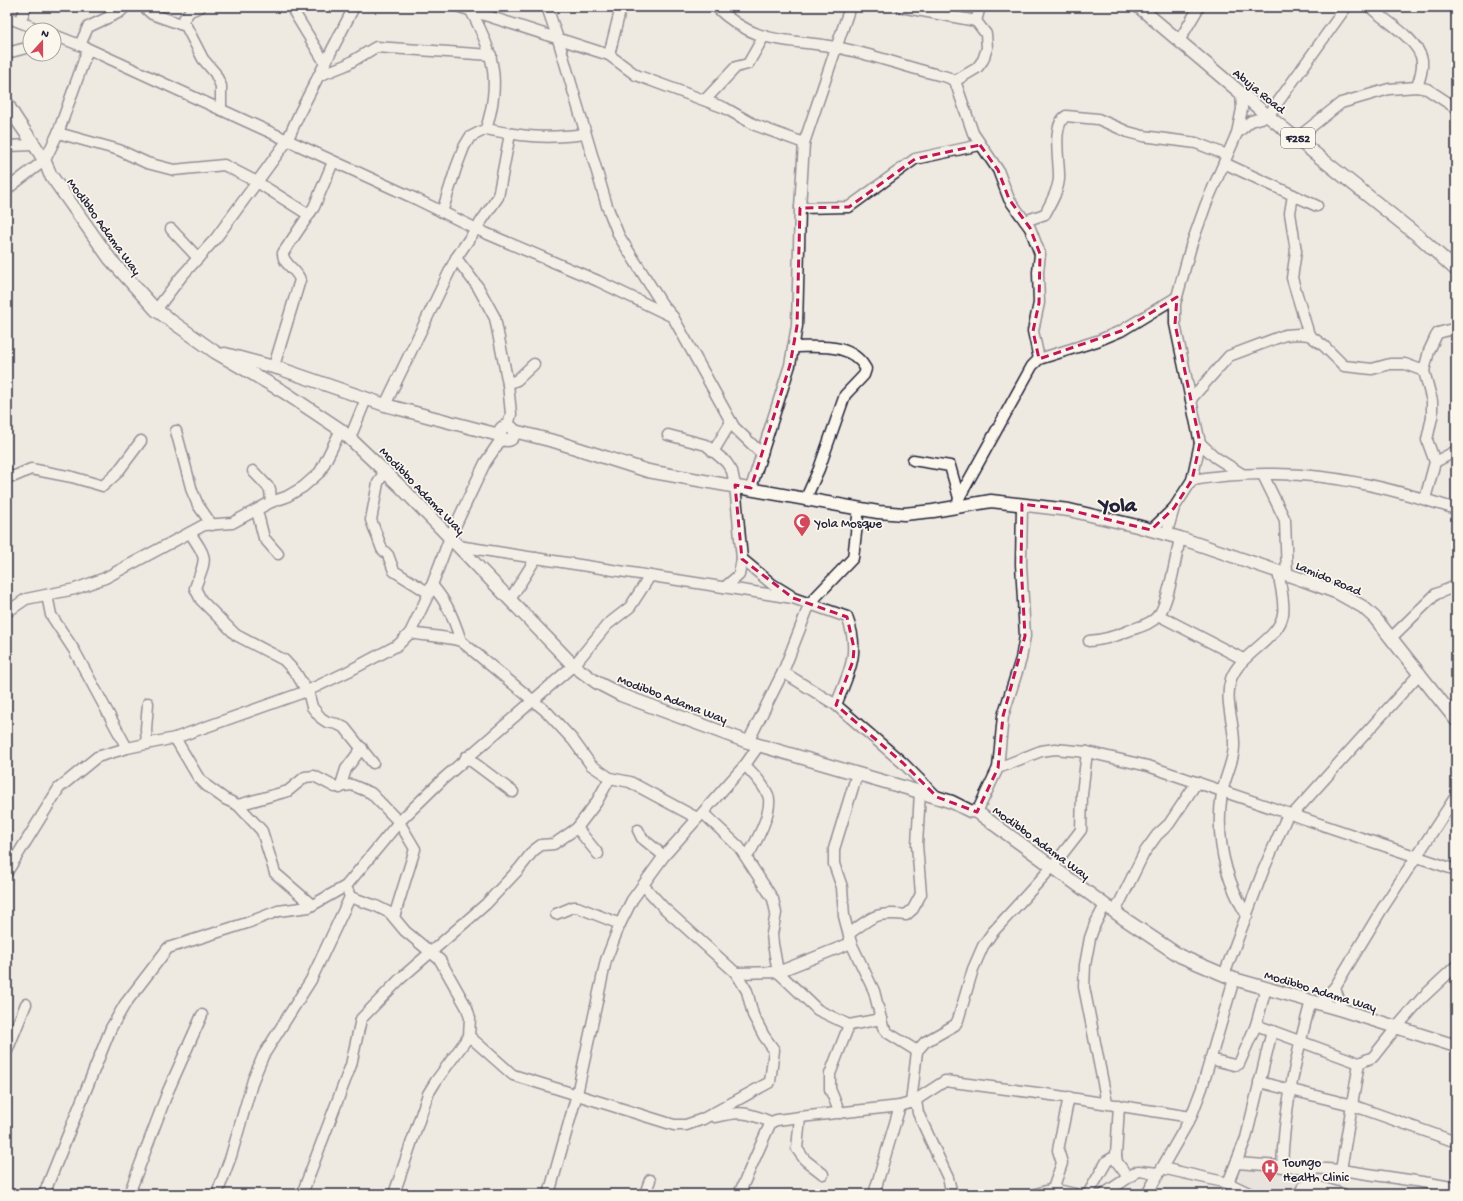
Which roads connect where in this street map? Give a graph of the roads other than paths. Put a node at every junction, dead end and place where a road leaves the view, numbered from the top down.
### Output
1 (26, 7) edge
2 (125, 7) edge
3 (144, 7) edge
4 (291, 7) edge
5 (354, 7) edge
6 (460, 7) edge
7 (547, 7) edge
8 (621, 7) edge
9 (716, 7) edge
10 (850, 7) edge
11 (901, 7) edge
12 (980, 7) edge
13 (1139, 7) edge
14 (1199, 7) edge
15 (1346, 7) edge
16 (1370, 7) edge
17 (193, 8) edge
18 (471, 11) junction
19 (7, 18) edge
20 (976, 20) junction
21 (20, 22) joint
22 (180, 24) junction
23 (764, 36) junction
24 (62, 38) edge
25 (558, 39) junction
26 (1179, 41) junction
27 (84, 47) junction
28 (835, 47) junction
29 (22, 49) edge
30 (7, 53) edge
31 (491, 55) junction
32 (609, 55) junction
33 (325, 63) junction
34 (318, 76) junction
35 (955, 81) junction
36 (1417, 87) junction
37 (1241, 93) junction
38 (705, 100) junction
39 (1456, 100) edge
40 (1446, 102) junction
41 (7, 103) edge
42 (1456, 108) edge
43 (221, 110) junction
44 (1268, 116) junction
45 (486, 129) junction
46 (58, 133) junction
47 (1238, 133) junction
48 (510, 134) junction
49 (585, 134) junction
50 (1297, 138) junction
51 (287, 141) junction
52 (804, 143) junction
53 (33, 145) junction
54 (980, 145) junction
55 (7, 146) edge
56 (1226, 159) junction
57 (45, 160) junction
58 (333, 162) junction
59 (257, 182) junction
60 (7, 189) edge
61 (1293, 195) junction
62 (1317, 206) dead end
63 (800, 208) junction
64 (442, 212) junction
65 (309, 215) junction
66 (1025, 221) junction
67 (171, 229) dead end
68 (476, 229) junction
69 (198, 258) junction
70 (456, 258) junction
71 (1456, 270) edge
72 (1177, 297) junction
73 (156, 310) junction
74 (673, 317) junction
75 (1456, 328) edge
76 (1310, 335) junction
77 (793, 347) junction
78 (215, 352) junction
79 (1039, 359) junction
80 (534, 364) dead end
81 (274, 366) junction
82 (1424, 371) junction
83 (508, 384) junction
84 (366, 398) junction
85 (1191, 399) junction
86 (385, 405) junction
87 (731, 422) junction
88 (341, 430) junction
89 (176, 431) dead end
90 (506, 433) junction
91 (668, 435) dead end
92 (350, 438) junction
93 (141, 441) dead end
94 (1200, 443) junction
95 (1456, 451) edge
96 (713, 452) junction
97 (762, 454) junction
98 (913, 460) dead end
99 (1435, 462) junction
100 (384, 470) junction
101 (253, 471) dead end
102 (1242, 474) junction
103 (1263, 475) junction
104 (7, 476) edge
105 (1192, 480) junction
106 (735, 485) junction
107 (751, 488) junction
108 (806, 498) junction
109 (1425, 499) junction
110 (271, 502) junction
111 (958, 503) junction
112 (1022, 504) junction
113 (859, 508) junction
114 (1174, 508) junction
115 (1456, 510) edge
116 (257, 511) junction
117 (212, 525) junction
118 (1151, 530) junction
119 (190, 533) junction
120 (1166, 535) junction
121 (450, 537) junction
122 (1180, 538) junction
123 (458, 546) junction
124 (278, 554) dead end
125 (536, 558) junction
126 (742, 559) junction
127 (1282, 573) junction
128 (650, 576) junction
129 (1456, 586) edge
130 (725, 587) junction
131 (430, 589) junction
132 (47, 595) junction
133 (511, 598) junction
134 (793, 598) junction
135 (810, 603) junction
136 (7, 612) edge
137 (1158, 615) junction
138 (410, 633) junction
139 (1392, 637) junction
140 (460, 641) junction
141 (1089, 641) dead end
142 (1243, 659) junction
143 (575, 664) junction
144 (782, 672) junction
145 (1420, 673) junction
146 (307, 691) junction
147 (532, 700) junction
148 (148, 703) dead end
149 (836, 705) junction
150 (1454, 714) edge
151 (175, 738) junction
152 (754, 743) junction
153 (147, 744) junction
154 (127, 748) junction
155 (362, 748) junction
156 (1087, 752) junction
157 (466, 757) junction
158 (373, 763) dead end
159 (745, 765) junction
160 (998, 768) junction
161 (858, 774) junction
162 (610, 778) junction
163 (1197, 782) junction
164 (340, 788) junction
165 (513, 792) dead end
166 (920, 792) junction
167 (1222, 792) junction
168 (1456, 796) edge
169 (937, 797) junction
170 (238, 805) junction
171 (977, 812) junction
172 (1288, 814) junction
173 (700, 816) junction
174 (399, 822) junction
175 (577, 828) junction
176 (638, 830) dead end
177 (598, 854) dead end
178 (664, 856) junction
179 (1416, 856) junction
180 (747, 857) junction
181 (1053, 866) junction
182 (1456, 870) edge
183 (7, 872) edge
184 (346, 886) junction
185 (644, 886) junction
186 (350, 897) junction
187 (312, 905) junction
188 (1110, 909) junction
189 (556, 914) dead end
190 (1247, 916) junction
191 (394, 917) junction
192 (620, 924) junction
193 (850, 939) junction
194 (432, 953) junction
195 (1456, 966) edge
196 (736, 972) junction
197 (778, 972) junction
198 (1229, 977) junction
199 (1335, 987) junction
200 (1266, 988) junction
201 (1316, 1002) junction
202 (26, 1004) dead end
203 (1342, 1010) junction
204 (202, 1015) dead end
205 (881, 1019) junction
206 (1256, 1025) junction
207 (849, 1026) junction
208 (1396, 1028) junction
209 (1272, 1031) junction
210 (469, 1036) junction
211 (1300, 1041) junction
212 (1456, 1046) edge
213 (7, 1051) edge
214 (917, 1051) junction
215 (1210, 1059) junction
216 (1359, 1063) junction
217 (1259, 1082) junction
218 (1290, 1089) junction
219 (577, 1094) junction
220 (1068, 1097) junction
221 (911, 1103) junction
222 (1107, 1103) junction
223 (1119, 1105) junction
224 (1352, 1105) junction
225 (900, 1106) junction
226 (840, 1113) junction
227 (800, 1117) junction
228 (1191, 1117) junction
229 (703, 1119) junction
230 (771, 1122) junction
231 (1456, 1142) edge
232 (1116, 1156) junction
233 (1236, 1163) junction
234 (1282, 1167) junction
235 (1341, 1170) junction
236 (1161, 1171) junction
237 (823, 1174) dead end
238 (1128, 1177) junction
239 (650, 1180) dead end
240 (1228, 1183) junction
241 (1053, 1189) junction
242 (1449, 1190) edge
243 (743, 1193) edge
244 (44, 1194) edge
245 (129, 1194) edge
246 (217, 1194) edge
247 (302, 1194) edge
248 (394, 1194) edge
249 (549, 1194) edge
250 (645, 1194) edge
251 (874, 1194) edge
252 (952, 1194) edge
253 (1036, 1194) edge
254 (1075, 1194) edge
255 (1088, 1194) edge
256 (1104, 1194) edge
257 (1147, 1194) edge
258 (1251, 1194) edge
259 (1299, 1194) edge
260 (1343, 1194) edge

1 - 21 street
2 - 27 street
3 - 22 street
4 - 33 street
5 - 33 street
6 - 18 street
7 - 25 street
8 - 32 street
9 - 23 street
10 - 28 street
11 - 20 street
12 - 20 street
13 - 26 main road, Abuja Road / F252
14 - 26 street
15 - 44 street
16 - 36 street
17 - 22 street
18 - 25 street
18 - 31 street
19 - 21 street
20 - 35 street
22 - 43 street
23 - 28 street
23 - 38 street
24 - 27 street
25 - 32 street
25 - 49 street
26 - 37 main road, Abuja Road / F252
27 - 43 street
27 - 46 street
28 - 35 street
28 - 52 street
29 - 30 street
31 - 34 street
31 - 45 street
32 - 38 street
33 - 34 street
34 - 51 street
35 - 54 street
36 - 40 street
36 - 50 street
37 - 44 main road, Abuja Road / F252
37 - 47 street
38 - 52 street
39 - 40 street
40 - 42 street
41 - 53 main road, Modibbo Adama Way
43 - 51 street
44 - 47 street
44 - 50 main road, Abuja Road / F252
45 - 48 street
45 - 64 street
46 - 57 street
46 - 59 street
47 - 56 street
48 - 49 street
48 - 68 street
49 - 74 street
50 - 71 main road, Abuja Road / F252
51 - 58 street
51 - 59 street
52 - 63 street
53 - 55 street
53 - 57 main road, Modibbo Adama Way
54 - 63 street
54 - 66 street
56 - 61 street
56 - 66 street
56 - 72 street
57 - 60 street
57 - 73 main road, Modibbo Adama Way
58 - 64 street
58 - 65 street
59 - 65 street
59 - 69 street
61 - 62 street
61 - 76 street
63 - 77 street
64 - 68 street
65 - 81 street
66 - 79 street
67 - 69 street
68 - 70 street
68 - 74 street
69 - 73 street
70 - 83 street
70 - 86 street
72 - 79 street
72 - 85 street
73 - 78 main road, Modibbo Adama Way
74 - 87 street
75 - 82 street
76 - 82 street
76 - 85 street
77 - 97 street
77 - 108 street
78 - 81 main road
78 - 88 main road, Modibbo Adama Way
79 - 111 street
80 - 83 street
81 - 84 main road
82 - 99 street
83 - 90 street
84 - 86 main road
84 - 92 street
85 - 94 street
86 - 90 main road
87 - 96 street
87 - 97 street
88 - 92 main road, Modibbo Adama Way
88 - 110 street
89 - 117 street
90 - 106 main road, Lamido Road
90 - 121 street
91 - 96 street
92 - 100 main road, Modibbo Adama Way
93 - 104 street
94 - 102 street
94 - 105 street
95 - 99 street
96 - 106 street
97 - 107 street
98 - 111 street
99 - 109 street
100 - 121 main road, Modibbo Adama Way
100 - 131 street
101 - 110 street
102 - 103 street
102 - 105 street
103 - 109 street
103 - 127 street
105 - 114 street
106 - 107 main road, Lamido Road
106 - 126 street
107 - 108 main road, Lamido Road
108 - 113 main road, Lamido Road
109 - 115 street
110 - 116 street
111 - 112 main road, Lamido Road
111 - 113 main road, Lamido Road
112 - 118 main road, Lamido Road
112 - 160 street
113 - 135 street
114 - 118 street
114 - 120 street
116 - 117 street
116 - 124 street
117 - 119 street
118 - 120 main road, Lamido Road
119 - 132 street
119 - 146 street
120 - 122 main road, Lamido Road
121 - 123 main road, Modibbo Adama Way
121 - 131 street
122 - 127 main road, Lamido Road
122 - 137 street
123 - 125 street
123 - 133 main road, Modibbo Adama Way
125 - 128 street
125 - 133 street
126 - 130 street
126 - 134 street
127 - 139 main road, Lamido Road
127 - 142 street
128 - 130 street
128 - 143 street
129 - 139 street
130 - 134 street
131 - 138 street
131 - 140 street
132 - 136 street
132 - 154 street
133 - 143 main road, Modibbo Adama Way
134 - 135 street
135 - 144 street
135 - 149 street
137 - 141 street
137 - 142 street
138 - 140 street
138 - 146 street
139 - 145 main road, Lamido Road
140 - 147 street
142 - 167 street
143 - 147 street
143 - 152 main road, Modibbo Adama Way
144 - 149 street
144 - 152 street
145 - 150 main road, Lamido Road
145 - 172 street
146 - 151 street
146 - 155 street
147 - 157 street
147 - 162 street
148 - 153 street
149 - 169 street
151 - 153 street
151 - 170 street
152 - 159 street
152 - 161 main road, Modibbo Adama Way
153 - 154 street
154 - 183 street
155 - 158 street
155 - 164 street
156 - 160 street
156 - 163 street
156 - 181 street
157 - 165 street
157 - 174 street
159 - 173 street
159 - 180 street
160 - 171 street
161 - 166 main road, Modibbo Adama Way
161 - 193 street
162 - 173 street
162 - 175 street
163 - 167 street
163 - 188 street
164 - 170 street
164 - 174 street
166 - 169 main road, Modibbo Adama Way
166 - 193 street
167 - 172 street
167 - 190 street
168 - 179 street
169 - 171 main road, Modibbo Adama Way
170 - 187 street
171 - 181 main road, Modibbo Adama Way
172 - 179 street
172 - 190 street
173 - 178 street
173 - 180 street
174 - 184 street
174 - 191 street
175 - 177 street
175 - 194 street
176 - 178 street
178 - 185 street
179 - 182 street
179 - 199 street
180 - 197 street
181 - 188 main road, Modibbo Adama Way
181 - 214 street
184 - 186 street
184 - 187 street
185 - 192 street
185 - 196 street
186 - 191 street
186 - 246 street
187 - 244 street
188 - 198 main road, Modibbo Adama Way
188 - 222 street
189 - 192 street
190 - 198 street
191 - 194 street
192 - 219 street
193 - 197 street
193 - 205 street
194 - 210 street
194 - 247 street
195 - 208 street
196 - 197 street
196 - 229 street
197 - 207 street
198 - 200 main road, Modibbo Adama Way
198 - 215 street
199 - 201 street
199 - 203 street
200 - 201 main road, Modibbo Adama Way
200 - 206 street
201 - 203 main road, Modibbo Adama Way
201 - 211 street
202 - 213 street
203 - 208 main road, Modibbo Adama Way
204 - 245 street
205 - 207 street
205 - 214 street
206 - 209 street
206 - 215 street
207 - 226 street
208 - 212 main road, Modibbo Adama Way
208 - 216 street
209 - 211 street
209 - 217 street
210 - 219 street
210 - 248 street
211 - 216 street
211 - 218 street
214 - 221 street
215 - 228 street
216 - 224 street
217 - 218 street
217 - 233 street
218 - 224 street
218 - 234 street
219 - 229 street
219 - 249 street
220 - 221 street
220 - 222 street
220 - 241 street
221 - 225 street
221 - 252 street
222 - 223 street
223 - 228 street
223 - 232 street
224 - 231 street
224 - 235 street
225 - 226 street
225 - 251 street
226 - 227 street
227 - 230 street
227 - 237 street
228 - 236 street
229 - 230 street
230 - 243 street
232 - 238 street
232 - 255 street
233 - 234 street
233 - 240 street
234 - 235 street
235 - 242 street
236 - 238 street
236 - 240 street
236 - 257 street
238 - 256 street
239 - 250 street
240 - 258 street
241 - 253 street
241 - 254 street
259 - 260 street

